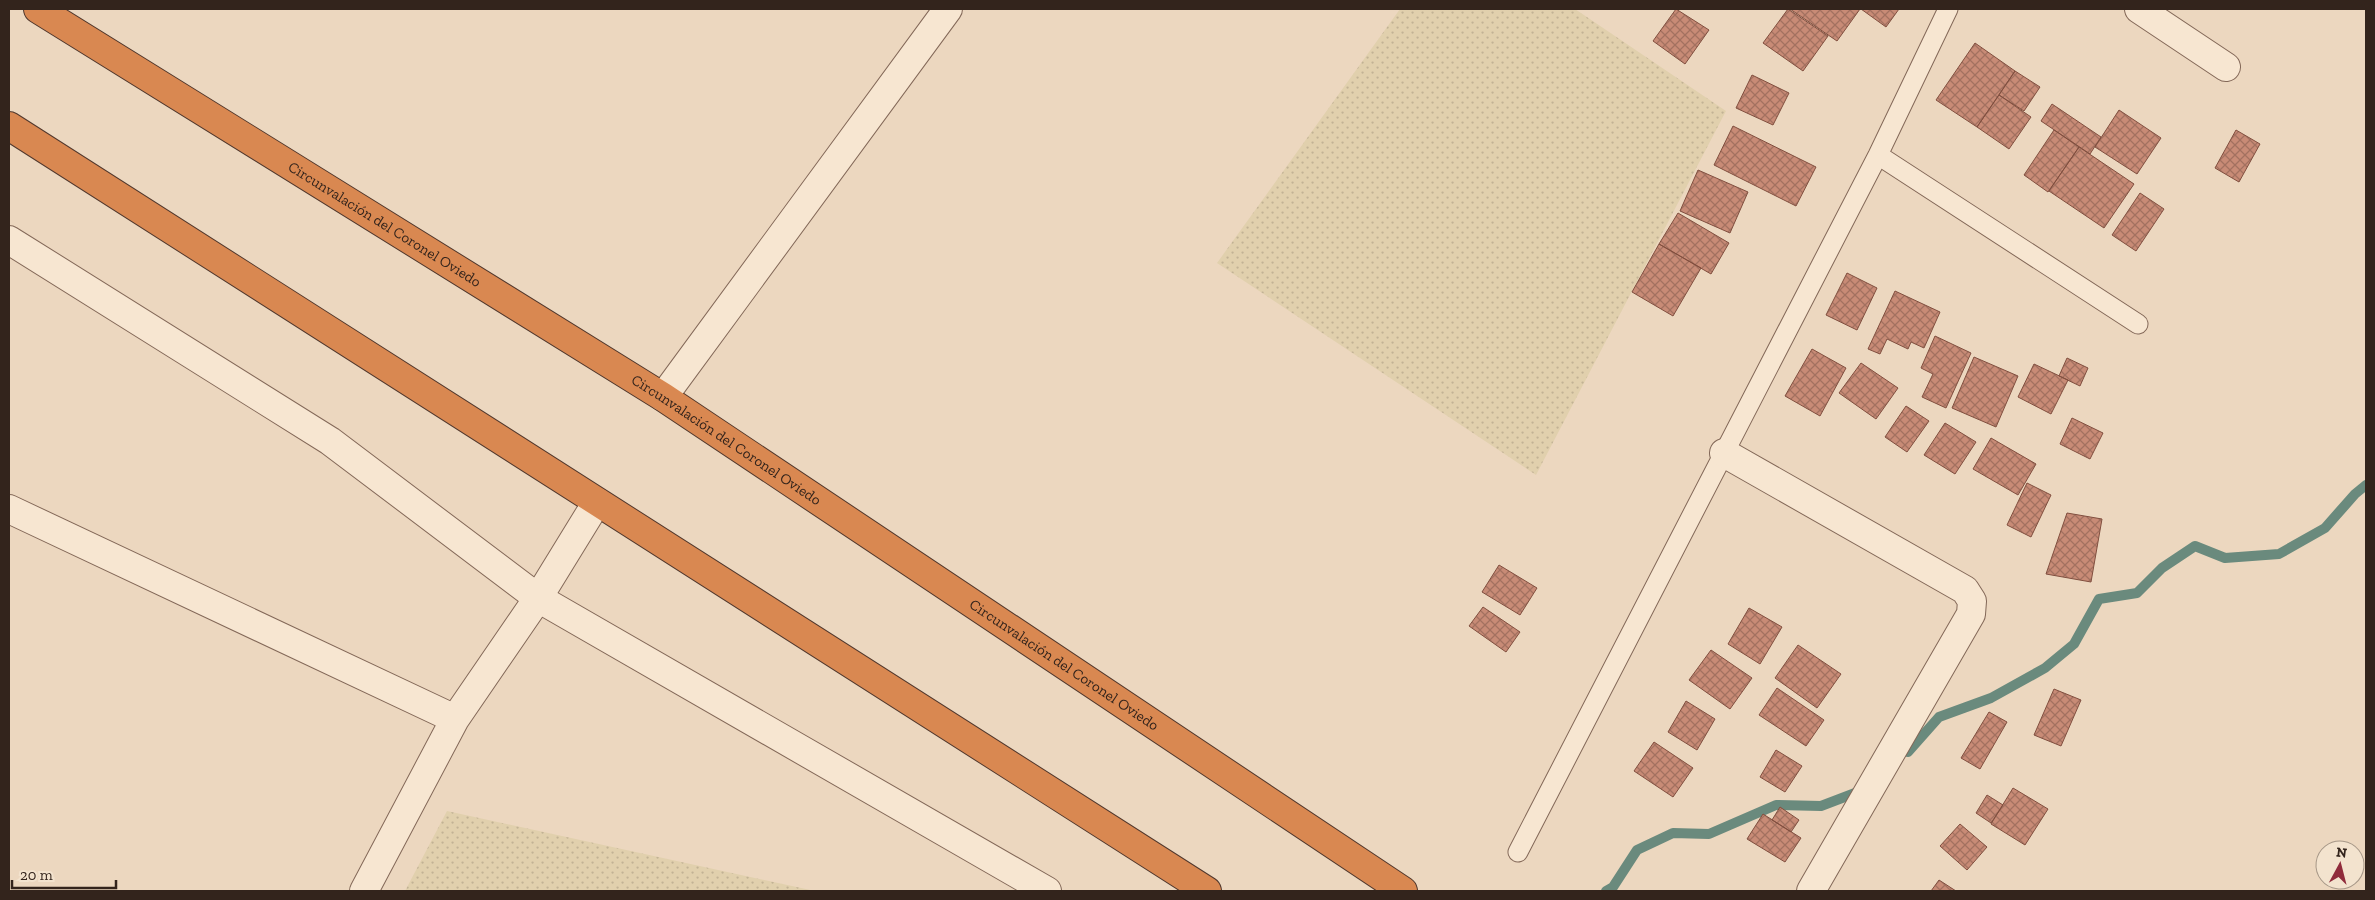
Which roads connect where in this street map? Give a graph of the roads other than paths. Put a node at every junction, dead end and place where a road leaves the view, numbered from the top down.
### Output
1 (38, 9) edge
2 (948, 9) edge
3 (1948, 9) edge
4 (2139, 9) edge
5 (2226, 67) dead end
6 (9, 126) edge
7 (1878, 155) junction
8 (9, 240) edge
9 (2138, 324) dead end
10 (663, 396) junction
11 (1724, 453) junction
12 (597, 502) junction
13 (9, 509) edge
14 (538, 598) junction
15 (455, 719) junction
16 (1518, 852) dead end
17 (364, 891) edge
18 (1047, 891) edge
19 (1207, 891) edge
20 (1403, 891) edge
21 (1811, 891) edge

1 - 10 highway, Circunvalación del Coronel Oviedo
2 - 10 street
3 - 7 lane
4 - 5 street
6 - 12 highway
7 - 9 lane
7 - 11 lane
8 - 14 street
10 - 20 highway, Circunvalación del Coronel Oviedo
11 - 16 lane
11 - 21 street
12 - 14 street
12 - 19 highway
13 - 15 street
14 - 15 street
14 - 18 street
15 - 17 street

